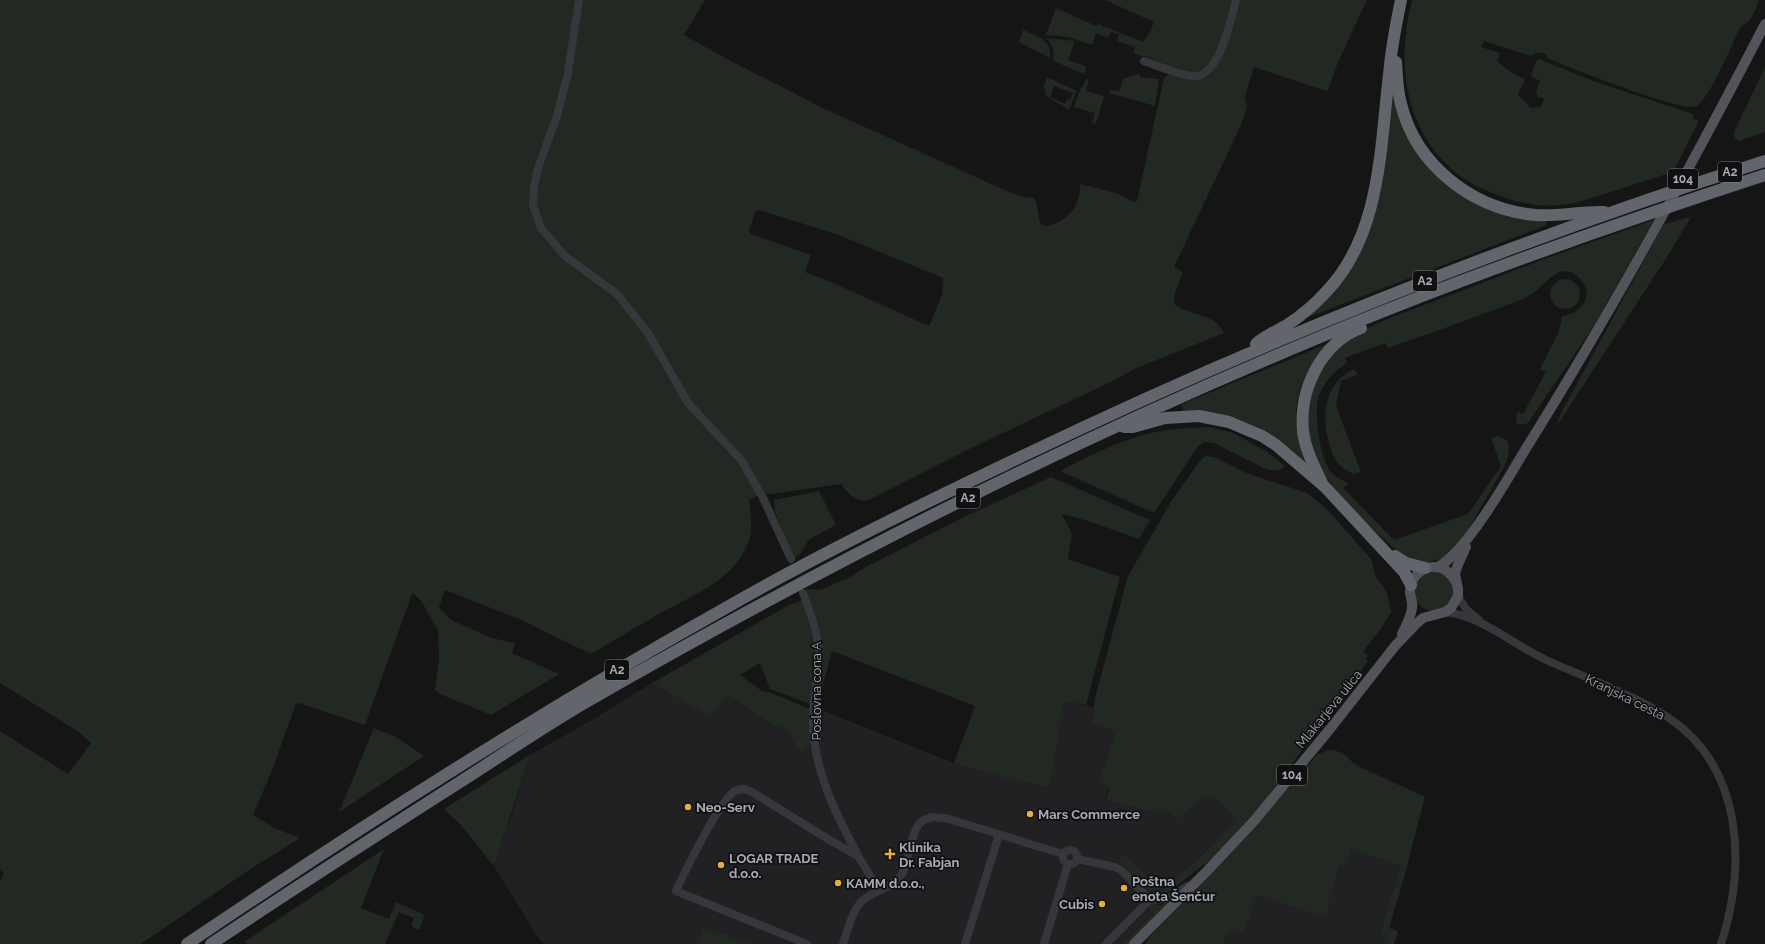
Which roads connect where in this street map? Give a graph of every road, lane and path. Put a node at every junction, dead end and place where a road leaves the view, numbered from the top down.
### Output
1 (578, 0) edge
2 (1236, 0) edge
3 (1401, 0) edge
4 (1765, 24) edge
5 (1395, 38) junction
6 (1144, 61) dead end
7 (1765, 161) edge
8 (1765, 175) edge
9 (1609, 212) junction
10 (1390, 310) junction
11 (1243, 355) junction
12 (1113, 428) junction
13 (1325, 487) junction
14 (1477, 526) junction
15 (1382, 547) junction
16 (791, 559) dead end
17 (1438, 567) junction
18 (1426, 568) junction
19 (1456, 582) junction
20 (1411, 585) junction
21 (803, 593) dead end
22 (1458, 596) junction
23 (1412, 601) junction
24 (1445, 612) junction
25 (1432, 615) junction
26 (1488, 628) junction
27 (1395, 646) junction
28 (999, 835) junction
29 (1063, 854) junction
30 (858, 856) junction
31 (1077, 859) junction
32 (1068, 864) junction
33 (1207, 872) junction
34 (879, 890) junction
35 (1150, 900) junction
36 (187, 944) edge
37 (211, 944) edge
38 (807, 944) edge
39 (843, 944) edge
40 (965, 944) edge
41 (1044, 944) edge
42 (1106, 944) edge
43 (1134, 944) edge
44 (1721, 944) edge

1 - 16 street
2 - 6 street
3 - 5 highway
4 - 14 main road, 104
5 - 9 highway
5 - 11 highway
7 - 9 highway, A2
8 - 10 highway, A2
9 - 11 highway, A2
10 - 12 highway, A2
10 - 13 highway
11 - 36 highway, A2
12 - 13 highway
12 - 37 highway, A2
13 - 15 highway
14 - 17 main road, 104
14 - 19 main road, 104
15 - 18 highway
15 - 20 highway
17 - 18 main road
17 - 19 main road
18 - 20 main road
19 - 22 main road, 104
20 - 23 main road, 104
21 - 30 street, Poslovna cona A
22 - 24 main road
22 - 26 street
23 - 25 main road
23 - 27 main road, 104
24 - 25 main road, 104
24 - 26 street
25 - 27 main road, 104
26 - 44 street, Kranjska cesta
27 - 33 main road, Mlakarjeva ulica / 104
28 - 29 street
28 - 34 street
28 - 40 street
29 - 31 street
29 - 32 street
30 - 34 street, Poslovna cona A
30 - 38 street
31 - 32 street
31 - 35 street
32 - 41 street
33 - 35 street
33 - 43 main road, Mlakarjeva ulica / 104
34 - 39 street
35 - 42 street

